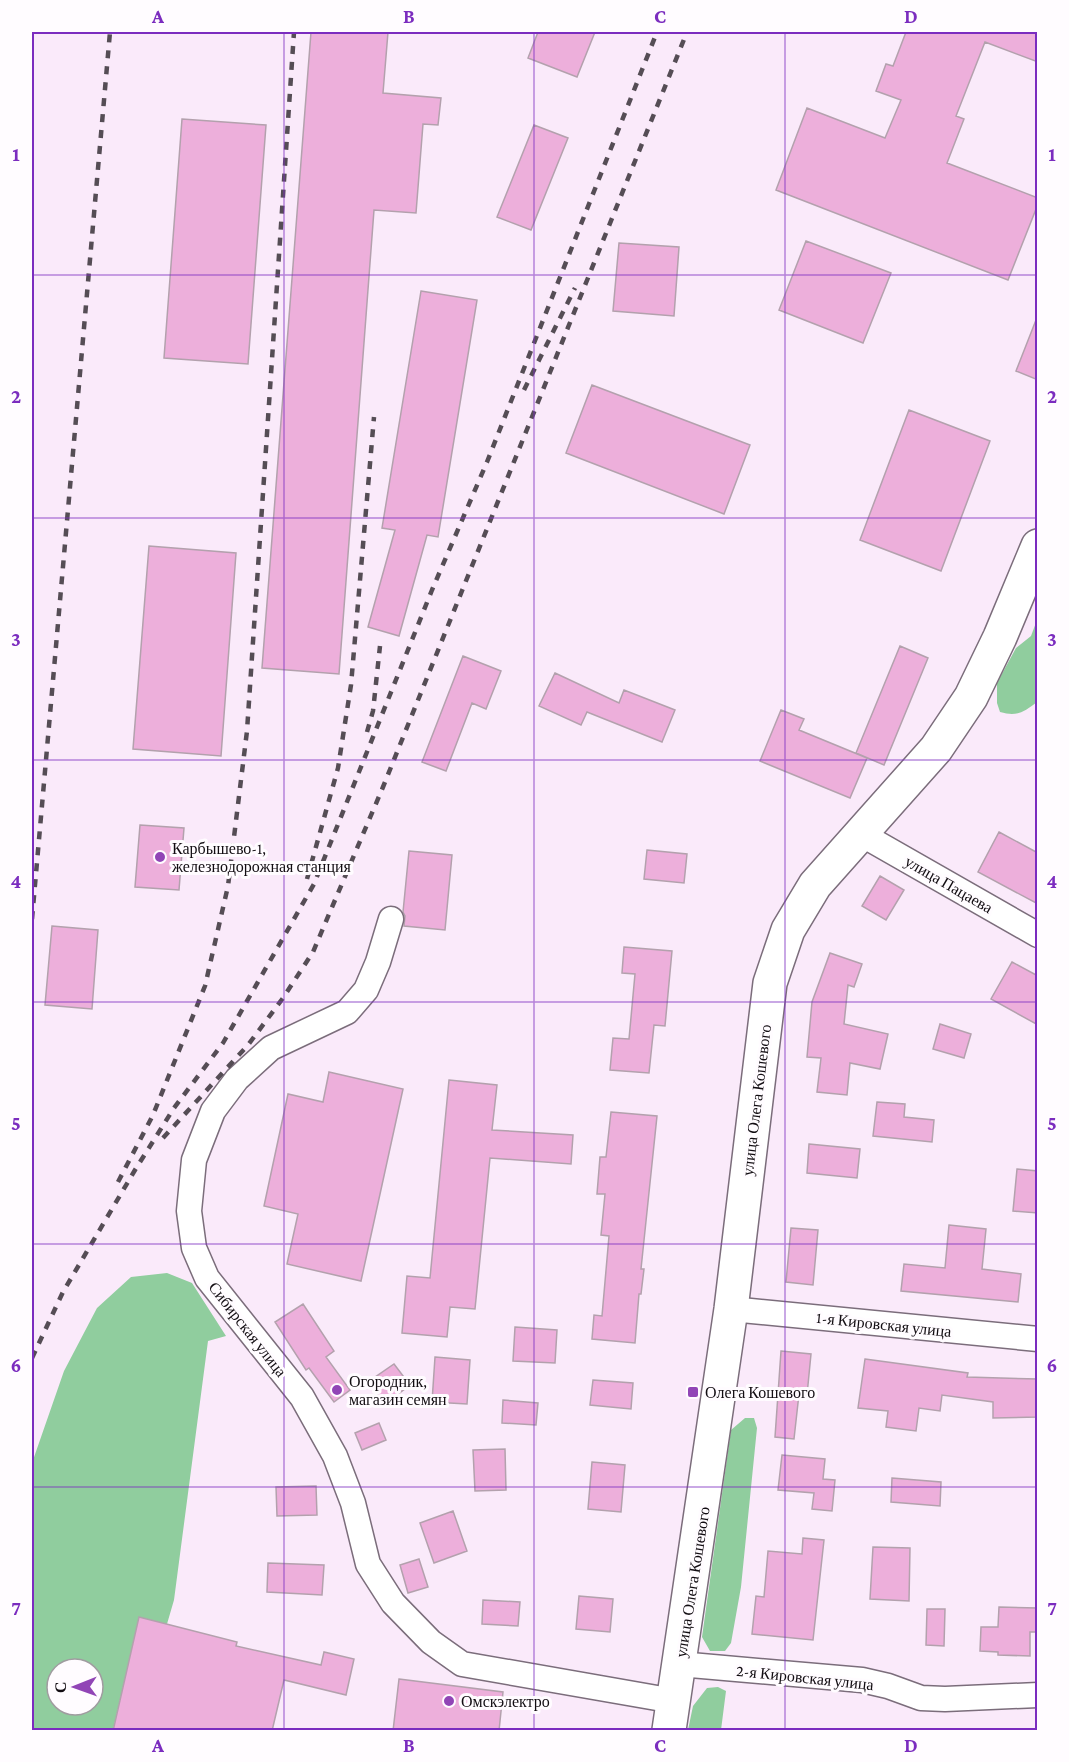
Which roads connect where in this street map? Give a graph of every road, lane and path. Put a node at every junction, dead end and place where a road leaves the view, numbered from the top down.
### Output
1 (1038, 546) edge
2 (861, 834) junction
3 (391, 919) dead end
4 (1038, 934) edge
5 (731, 1309) junction
6 (1038, 1339) edge
7 (679, 1664) junction
8 (1038, 1695) edge
9 (672, 1716) edge

1 - 2 main road, улица Олега Кошевого
2 - 4 street, улица Пацаева
2 - 5 main road, улица Олега Кошевого
3 - 9 street, Сибирская улица
5 - 6 street, 1-я Кировская улица
5 - 7 main road, улица Олега Кошевого
7 - 8 street, 2-я Кировская улица
7 - 9 main road, улица Олега Кошевого

